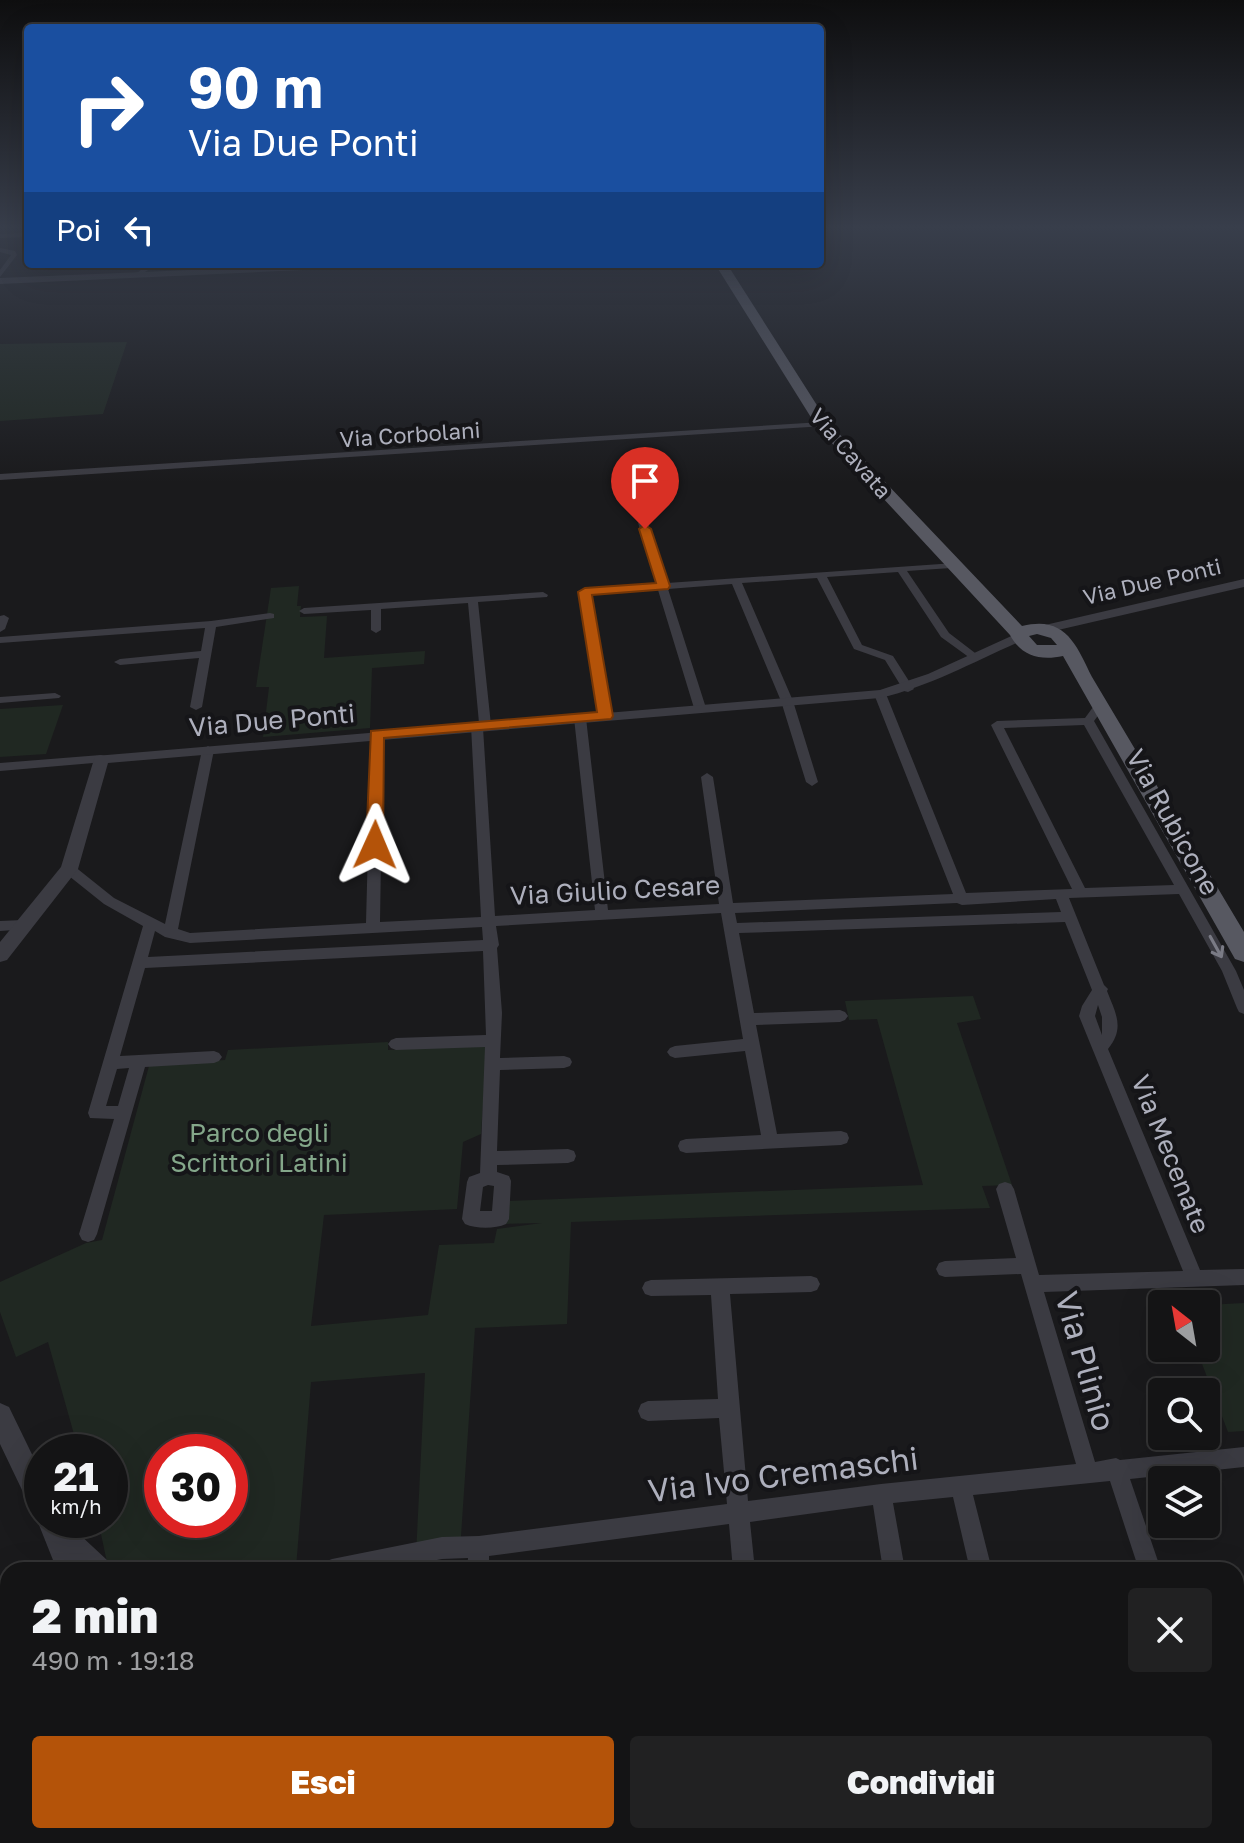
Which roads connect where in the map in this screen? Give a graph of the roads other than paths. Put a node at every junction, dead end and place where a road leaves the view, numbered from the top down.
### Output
1 (751, 311) edge
2 (822, 424) junction
3 (0, 477) edge
4 (646, 496) dead end
5 (951, 565) junction
6 (901, 569) junction
7 (821, 575) junction
8 (736, 581) junction
9 (1244, 583) edge
10 (663, 586) junction
11 (543, 595) dead end
12 (473, 600) junction
13 (376, 607) junction
14 (304, 611) dead end
15 (270, 616) dead end
16 (211, 624) junction
17 (376, 630) dead end
18 (1039, 631) junction
19 (0, 640) edge
20 (979, 653) junction
21 (1042, 653) junction
22 (205, 654) junction
23 (120, 662) dead end
24 (1082, 677) junction
25 (908, 689) junction
26 (880, 694) junction
27 (55, 696) dead end
28 (0, 700) edge
29 (787, 701) junction
30 (196, 707) dead end
31 (700, 708) junction
32 (1094, 713) junction
33 (605, 716) junction
34 (580, 718) junction
35 (481, 726) junction
36 (377, 734) junction
37 (208, 750) junction
38 (101, 759) junction
39 (0, 767) edge
40 (707, 777) dead end
41 (812, 782) dead end
42 (69, 869) junction
43 (1183, 889) junction
44 (1081, 894) junction
45 (1061, 895) junction
46 (962, 900) junction
47 (727, 908) junction
48 (602, 915) junction
49 (1070, 917) junction
50 (490, 920) junction
51 (151, 922) junction
52 (23, 925) junction
53 (0, 926) edge
54 (731, 928) junction
55 (373, 929) junction
56 (170, 933) junction
57 (492, 945) junction
58 (1244, 953) edge
59 (0, 955) edge
60 (140, 963) junction
61 (1244, 1008) edge
62 (840, 1016) dead end
63 (748, 1019) junction
64 (493, 1041) junction
65 (396, 1044) dead end
66 (751, 1044) junction
67 (675, 1052) dead end
68 (214, 1057) dead end
69 (139, 1062) junction
70 (564, 1062) dead end
71 (111, 1063) junction
72 (492, 1064) junction
73 (125, 1112) junction
74 (841, 1138) dead end
75 (770, 1142) junction
76 (686, 1146) dead end
77 (568, 1156) dead end
78 (489, 1158) junction
79 (488, 1178) dead end
80 (1005, 1189) dead end
81 (88, 1234) dead end
82 (945, 1269) dead end
83 (1030, 1275) junction
84 (1244, 1277) edge
85 (1195, 1279) junction
86 (811, 1284) dead end
87 (720, 1286) junction
88 (651, 1288) dead end
89 (728, 1408) junction
90 (648, 1411) dead end
91 (0, 1416) edge
92 (1244, 1457) edge
93 (24, 1466) edge
94 (1116, 1468) junction
95 (1088, 1472) junction
96 (960, 1485) junction
97 (881, 1494) junction
98 (737, 1511) junction
99 (58, 1538) edge
100 (65, 1538) edge
101 (479, 1547) junction
102 (68, 1562) edge
103 (89, 1562) edge
104 (372, 1562) edge
105 (478, 1562) edge
106 (743, 1562) edge
107 (893, 1562) edge
108 (979, 1562) edge
109 (1147, 1562) edge

1 - 2 main road, Via Cavata
2 - 3 street, Via Corbolani
2 - 5 main road, Via Cavata
4 - 10 street
5 - 6 street
5 - 18 main road, Via Cavata
6 - 7 street
6 - 20 street
7 - 8 street
7 - 25 street
8 - 10 street
8 - 29 street
9 - 18 street, Via Due Ponti
10 - 31 street
10 - 33 street
11 - 12 street
12 - 13 street
12 - 35 street
13 - 14 street
13 - 17 street
15 - 16 street
16 - 19 street
16 - 22 street
18 - 20 street, Via Due Ponti
18 - 21 main road, Via Cavata
18 - 21 main road
18 - 24 main road, Via Cavata
20 - 21 street, Via Due Ponti
20 - 25 street, Via Due Ponti
21 - 24 main road, Via Cavata
22 - 23 street
22 - 30 street
24 - 32 main road, Via Cavata
25 - 26 street, Via Due Ponti
26 - 29 street, Via Due Ponti
26 - 46 street
27 - 28 street
29 - 31 street, Via Due Ponti
29 - 41 street
31 - 33 street, Via Due Ponti
32 - 43 street, Via Rubicone
32 - 44 street
32 - 58 main road, Via Cavata
33 - 34 street, Via Due Ponti
34 - 35 street, Via Due Ponti
34 - 48 street
35 - 36 street, Via Due Ponti
35 - 50 street
36 - 37 street, Via Due Ponti
36 - 55 street
37 - 38 street, Via Due Ponti
37 - 56 street
38 - 39 street, Via Due Ponti
38 - 42 street
40 - 47 street
42 - 51 street, Via Giulio Cesare
42 - 52 street
43 - 44 street, Via Giulio Cesare
43 -> 61 street, Via Rubicone
44 - 45 street, Via Giulio Cesare
45 - 46 street, Via Giulio Cesare
45 - 49 street, Via Mecenate
46 - 47 street, Via Giulio Cesare
47 - 48 street, Via Giulio Cesare
47 - 54 street
48 - 50 street, Via Giulio Cesare
49 - 54 street, Via Giulio Cesare
49 - 85 street, Via Mecenate
50 - 55 street, Via Giulio Cesare
50 - 57 street
51 - 56 street, Via Giulio Cesare
51 - 60 street
52 - 53 street
52 - 59 street
54 - 63 street
55 - 56 street, Via Giulio Cesare
57 - 60 street
57 - 64 street
60 - 71 street
62 - 63 street
63 - 66 street
64 - 65 street
64 - 72 street
66 - 67 street
66 - 75 street
68 - 69 street
69 - 71 street
69 - 73 street
70 - 72 street
71 - 73 street
72 - 78 street
73 - 81 street
74 - 75 street
75 - 76 street
77 - 78 street
78 - 79 street
80 - 83 street, Via Plinio
82 - 83 street, Via Plinio
83 - 85 street
83 - 95 street, Via Plinio
84 - 85 street
86 - 87 street
87 - 88 street
87 - 89 street
89 - 90 street
89 - 98 street
91 - 93 street
92 - 94 street, Via Ivo Cremaschi
94 - 95 street, Via Ivo Cremaschi
94 - 109 street
95 - 96 street, Via Ivo Cremaschi
96 - 97 street, Via Ivo Cremaschi
96 - 108 street
97 - 98 street, Via Ivo Cremaschi
97 - 107 street
98 - 101 street, Via Ivo Cremaschi
98 - 106 street
99 - 102 street
100 - 103 street
101 - 104 street, Via Ivo Cremaschi
101 - 105 street

